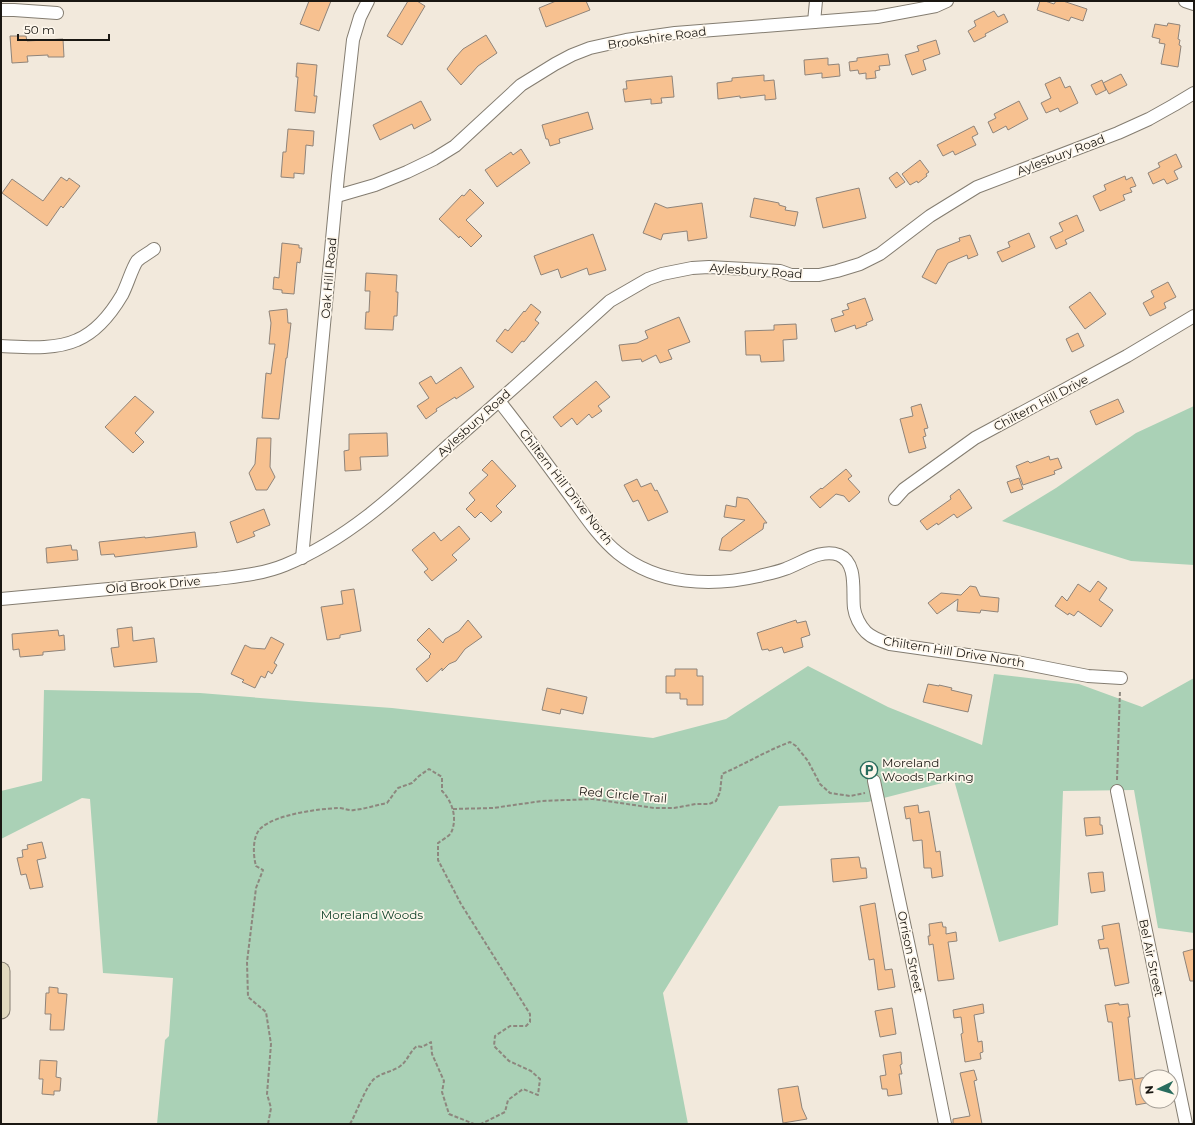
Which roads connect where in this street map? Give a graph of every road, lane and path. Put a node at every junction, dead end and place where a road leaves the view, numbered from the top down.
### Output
1 (368, 1) edge
2 (816, 1) edge
3 (947, 1) edge
4 (1185, 1) edge
5 (1194, 4) edge
6 (1, 10) edge
7 (58, 12) dead end
8 (814, 22) junction
9 (1194, 92) edge
10 (336, 196) junction
11 (154, 249) dead end
12 (1194, 316) edge
13 (1, 346) edge
14 (499, 400) junction
15 (895, 499) dead end
16 (302, 558) junction
17 (1, 599) edge
18 (1121, 678) joint
19 (874, 781) joint
20 (1117, 791) joint
21 (453, 809) junction
22 (1, 972) edge
23 (1, 1010) edge
24 (268, 1124) edge
25 (350, 1124) edge
26 (474, 1124) edge
27 (481, 1124) edge
28 (945, 1124) edge
29 (1186, 1124) edge

1 - 10 street, Oak Hill Road
2 - 8 street
3 - 8 street, Brookshire Road
4 - 5 street
6 - 7 street
8 - 10 street, Brookshire Road
9 - 14 street, Aylesbury Road
10 - 16 street, Oak Hill Road
11 - 13 street
12 - 15 street, Chiltern Hill Drive
14 - 16 street, Aylesbury Road
14 - 18 street, Chiltern Hill Drive North
16 - 17 street, Old Brook Drive
18 - 20 path
19 - 21 path, Red Circle Trail
19 - 28 street, Orrison Street
20 - 29 street, Bel Air Street
21 - 24 path
21 - 27 path
22 - 23 street
25 - 26 path

